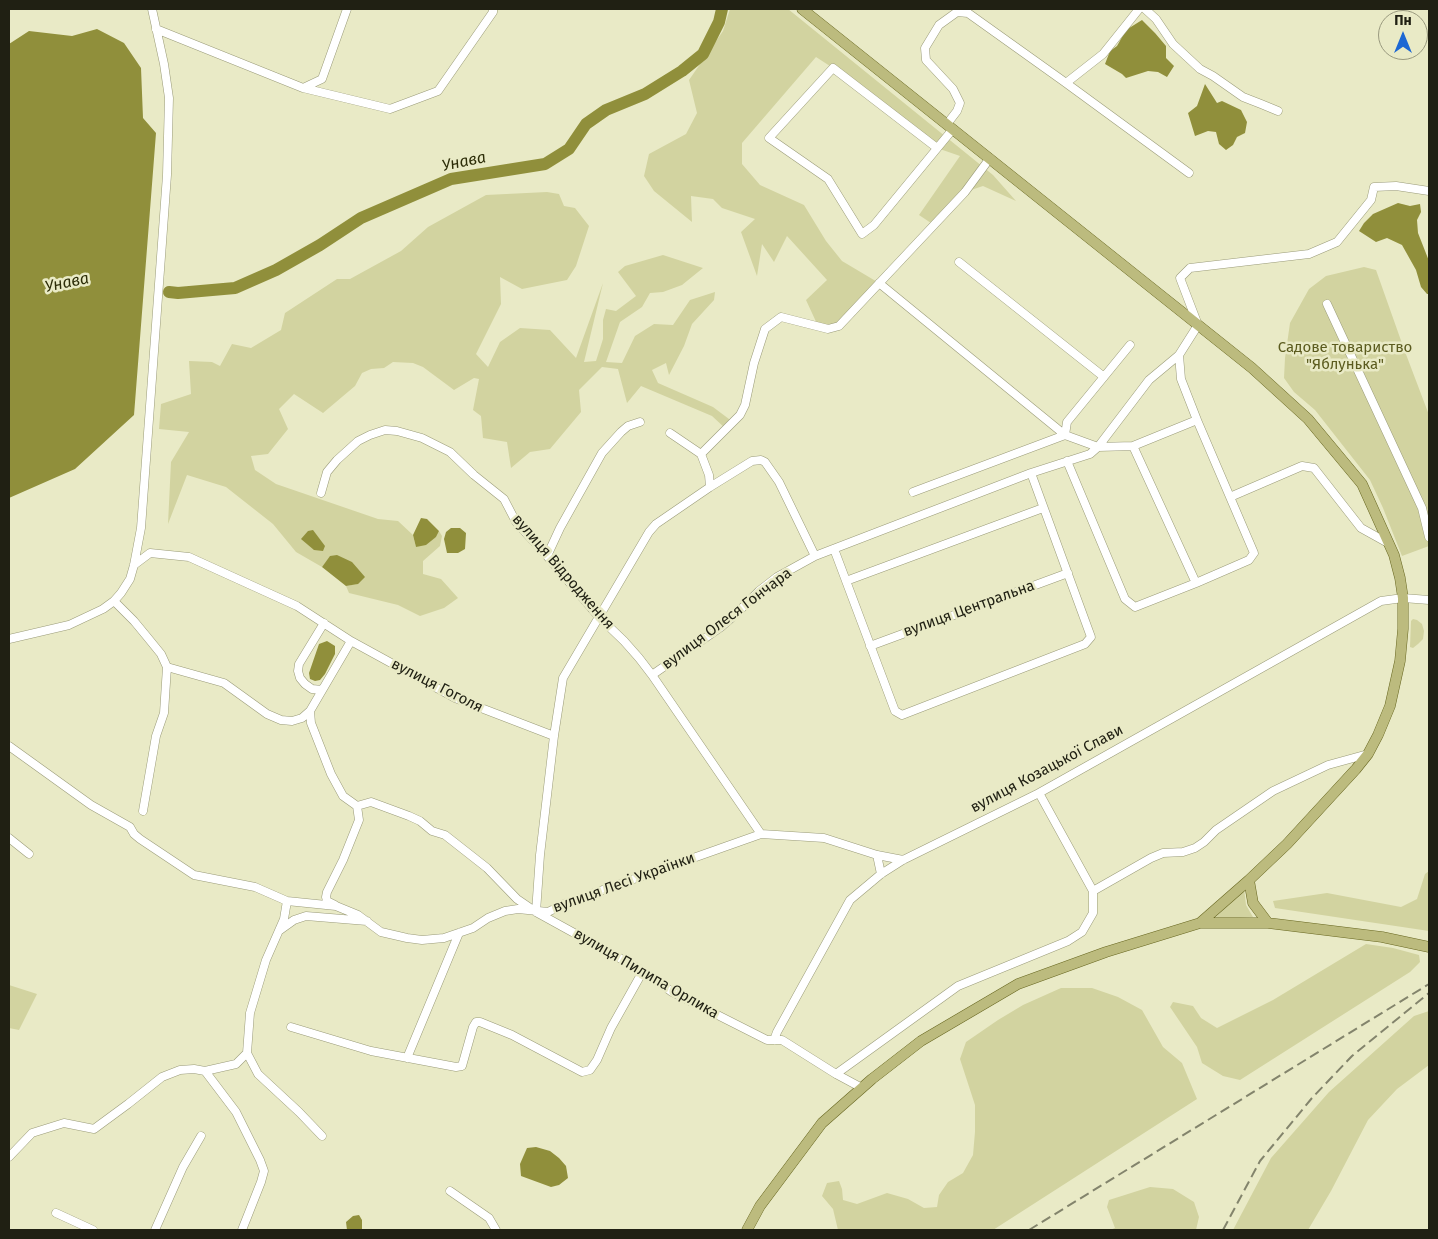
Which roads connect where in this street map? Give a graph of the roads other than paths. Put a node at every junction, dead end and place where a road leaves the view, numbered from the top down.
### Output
1 (152, 9) edge
2 (347, 9) edge
3 (493, 9) edge
4 (802, 9) edge
5 (1139, 9) edge
6 (1145, 9) edge
7 (156, 29) junction
8 (1066, 83) junction
9 (303, 88) junction
10 (1278, 111) dead end
11 (950, 126) junction
12 (937, 148) junction
13 (990, 158) junction
14 (1189, 173) dead end
15 (1429, 191) edge
16 (960, 262) dead end
17 (879, 284) junction
18 (1327, 304) dead end
19 (1198, 325) junction
20 (1130, 345) dead end
21 (1179, 355) junction
22 (1104, 377) junction
23 (1197, 420) junction
24 (640, 422) dead end
25 (670, 433) dead end
26 (1065, 435) junction
27 (1133, 446) junction
28 (1098, 447) junction
29 (701, 454) junction
30 (1067, 461) junction
31 (1030, 473) junction
32 (710, 487) junction
33 (912, 492) dead end
34 (321, 493) dead end
35 (1230, 497) junction
36 (1043, 508) junction
37 (1429, 537) edge
38 (1388, 542) junction
39 (832, 550) junction
40 (547, 556) junction
41 (815, 556) junction
42 (134, 565) junction
43 (1068, 573) junction
44 (846, 581) junction
45 (1196, 583) junction
46 (1403, 598) junction
47 (1429, 600) edge
48 (114, 601) junction
49 (599, 617) junction
50 (324, 623) junction
51 (9, 639) edge
52 (351, 641) junction
53 (870, 646) junction
54 (166, 668) junction
55 (652, 675) junction
56 (322, 690) junction
57 (310, 711) junction
58 (554, 736) junction
59 (9, 746) edge
60 (1368, 754) junction
61 (1039, 793) junction
62 (357, 806) junction
63 (143, 811) dead end
64 (761, 834) junction
65 (9, 838) edge
66 (30, 854) dead end
67 (877, 856) junction
68 (903, 860) junction
69 (881, 874) junction
70 (1249, 880) junction
71 (1092, 890) junction
72 (287, 901) junction
73 (336, 906) junction
74 (536, 912) junction
75 (367, 921) junction
76 (1200, 923) junction
77 (1268, 923) junction
78 (278, 931) junction
79 (460, 933) junction
80 (1429, 947) edge
81 (643, 971) junction
82 (291, 1027) dead end
83 (774, 1040) junction
84 (247, 1053) junction
85 (407, 1058) junction
86 (205, 1071) junction
87 (836, 1074) junction
88 (862, 1088) junction
89 (201, 1136) dead end
90 (322, 1136) dead end
91 (9, 1157) edge
92 (450, 1191) dead end
93 (56, 1213) dead end
94 (93, 1230) edge
95 (155, 1230) edge
96 (242, 1230) edge
97 (496, 1230) edge
98 (747, 1230) edge

1 - 7 street
2 - 9 street
3 - 9 street
4 - 11 main road
5 - 8 street
6 - 10 street
7 - 9 street
7 - 42 street
8 - 11 street
8 - 14 street
11 - 12 street
11 - 13 main road
12 - 12 street
13 - 17 street
13 - 19 main road
15 - 19 street
16 - 22 street
17 - 26 street
17 - 29 street
18 - 37 street
19 - 21 street
19 - 38 main road
20 - 22 street
21 - 23 street
21 - 28 street
22 - 26 street
23 - 27 street
23 - 35 street
24 - 40 street
25 - 29 street
26 - 28 street
26 - 33 street
27 - 28 street
27 - 45 street
28 - 30 street, вулиця Олеся Гончара
29 - 32 street
30 - 31 street, вулиця Олеся Гончара
30 - 45 street
31 - 36 street
31 - 39 street, вулиця Олеся Гончара
32 - 41 street
32 - 49 street
34 - 40 street, вулиця Відродження
35 - 38 street
35 - 45 street
36 - 43 street
36 - 44 street
38 - 46 main road
39 - 41 street, вулиця Олеся Гончара
39 - 44 street
40 - 49 street, вулиця Відродження
41 - 55 street, вулиця Олеся Гончара
42 - 48 street
42 - 50 street, вулиця Гоголя
43 - 53 street, вулиця Центральна
43 - 53 street
44 - 53 street
46 - 47 street, вулиця Козацької Слави
46 - 60 main road
46 - 61 street, вулиця Козацької Слави
48 - 51 street
48 - 54 street
49 - 55 street, вулиця Відродження
49 - 58 street
50 - 52 street, вулиця Гоголя
50 - 56 street
52 - 56 street
52 - 58 street, вулиця Гоголя
54 - 57 street
54 - 63 street
55 - 64 street, вулиця Відродження
56 - 57 street
57 - 62 street
58 - 74 street
59 - 72 street, вулиця Лесі Українки
60 - 70 main road
60 - 71 street
61 - 68 street, вулиця Козацької Слави
61 - 71 street
62 - 73 street
62 - 74 street, вулиця Пилипа Орлика
64 - 67 street, вулиця Лесі Українки
64 - 74 street, вулиця Лесі Українки
65 - 66 street
67 - 68 street, вулиця Лесі Українки
67 - 69 street
68 - 69 street, вулиця Козацької Слави
69 - 83 street, вулиця Козацької Слави
70 - 76 main road
70 - 77 main road
71 - 87 street
72 - 73 street, вулиця Лесі Українки
72 - 78 street
73 - 75 street, вулиця Лесі Українки
74 - 79 street, вулиця Лесі Українки
74 - 81 street, вулиця Пилипа Орлика
75 - 78 street
75 - 79 street, вулиця Лесі Українки
76 - 77 main road
76 - 88 main road
77 - 80 main road
78 - 84 street
79 - 85 street
81 - 83 street, вулиця Пилипа Орлика
81 - 85 street
82 - 85 street
83 - 87 street, вулиця Пилипа Орлика
84 - 86 street
84 - 90 street
86 - 91 street
86 - 96 street
87 - 88 street, вулиця Пилипа Орлика
88 - 98 main road
89 - 95 street
92 - 97 street
93 - 94 street

